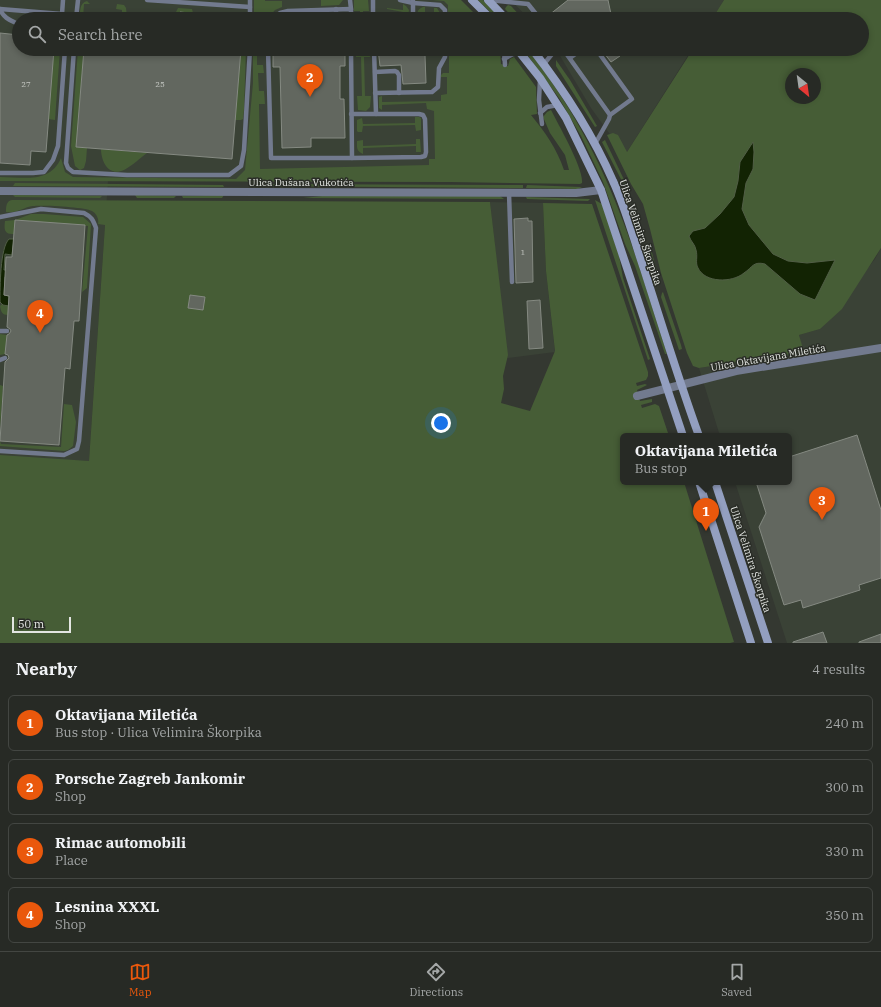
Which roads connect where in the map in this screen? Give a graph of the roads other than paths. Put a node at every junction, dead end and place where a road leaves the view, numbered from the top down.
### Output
1 (63, 0) edge
2 (78, 0) edge
3 (147, 0) edge
4 (250, 0) edge
5 (350, 0) edge
6 (373, 0) edge
7 (400, 0) edge
8 (472, 0) edge
9 (488, 0) edge
10 (413, 1) edge
11 (527, 2) edge
12 (250, 7) junction
13 (0, 9) edge
14 (336, 9) joint
15 (350, 9) junction
16 (27, 12) edge
17 (62, 12) edge
18 (77, 12) edge
19 (250, 12) edge
20 (284, 12) edge
21 (350, 12) edge
22 (373, 12) edge
23 (413, 12) edge
24 (444, 12) edge
25 (484, 12) edge
26 (499, 12) edge
27 (535, 12) edge
28 (12, 21) edge
29 (64, 56) edge
30 (74, 56) edge
31 (250, 56) edge
32 (268, 56) edge
33 (351, 56) edge
34 (374, 56) edge
35 (445, 56) edge
36 (509, 56) edge
37 (523, 56) edge
38 (538, 56) edge
39 (550, 56) edge
40 (573, 56) edge
41 (601, 56) edge
42 (570, 58) joint
43 (504, 59) joint
44 (544, 64) junction
45 (505, 65) dead end
46 (375, 72) junction
47 (540, 78) junction
48 (375, 93) junction
49 (399, 93) junction
50 (558, 106) junction
51 (540, 113) junction
52 (351, 114) junction
53 (376, 114) junction
54 (610, 114) junction
55 (542, 124) dead end
56 (595, 144) junction
57 (352, 158) junction
58 (0, 174) edge
59 (601, 190) junction
60 (0, 191) edge
61 (509, 193) junction
62 (0, 217) edge
63 (512, 282) dead end
64 (0, 331) edge
65 (7, 331) dead end
66 (881, 348) edge
67 (680, 385) junction
68 (666, 388) junction
69 (637, 396) dead end
70 (682, 433) edge
71 (698, 433) edge
72 (0, 451) edge
73 (700, 485) edge
74 (716, 485) edge
75 (751, 643) edge
76 (768, 643) edge

1 - 17 lane
2 - 18 lane
3 - 12 lane
4 - 12 lane
5 - 15 lane
6 - 22 lane
7 - 10 lane
8 - 25 main road
9 - 11 lane
9 - 26 main road
10 - 23 lane
10 - 24 lane
11 - 27 lane
12 - 19 lane
13 - 16 lane
13 - 28 lane
14 - 15 lane
14 - 20 lane
15 - 21 lane
29 - 58 lane
30 - 31 lane
32 - 57 lane
33 - 52 lane
34 - 46 lane
35 - 49 lane
36 - 43 lane
37 - 47 main road
38 - 44 main road, Ulica Velimira Škorpika
39 - 44 lane
40 - 42 lane
41 - 54 lane
42 - 54 lane
43 - 45 lane
44 - 56 main road, Ulica Velimira Škorpika
46 - 48 lane
46 - 49 lane
47 - 50 main road
47 - 51 lane
48 - 49 lane
48 - 53 lane
50 - 51 lane
50 - 59 main road
51 - 55 lane
52 - 53 lane
52 - 57 lane
53 - 57 lane
54 - 56 lane
56 - 67 main road, Ulica Velimira Škorpika
59 - 61 street, Ulica Dušana Vukotića
59 - 68 main road
60 - 61 street, Ulica Dušana Vukotića
61 - 63 lane
62 - 72 lane
64 - 65 lane
66 - 67 street, Ulica Oktavijana Miletića
67 - 68 street, Ulica Oktavijana Miletića
67 - 71 main road, Ulica Velimira Škorpika
68 - 69 street, Ulica Oktavijana Miletića
68 - 70 main road
73 - 75 main road
74 - 76 main road, Ulica Velimira Škorpika

